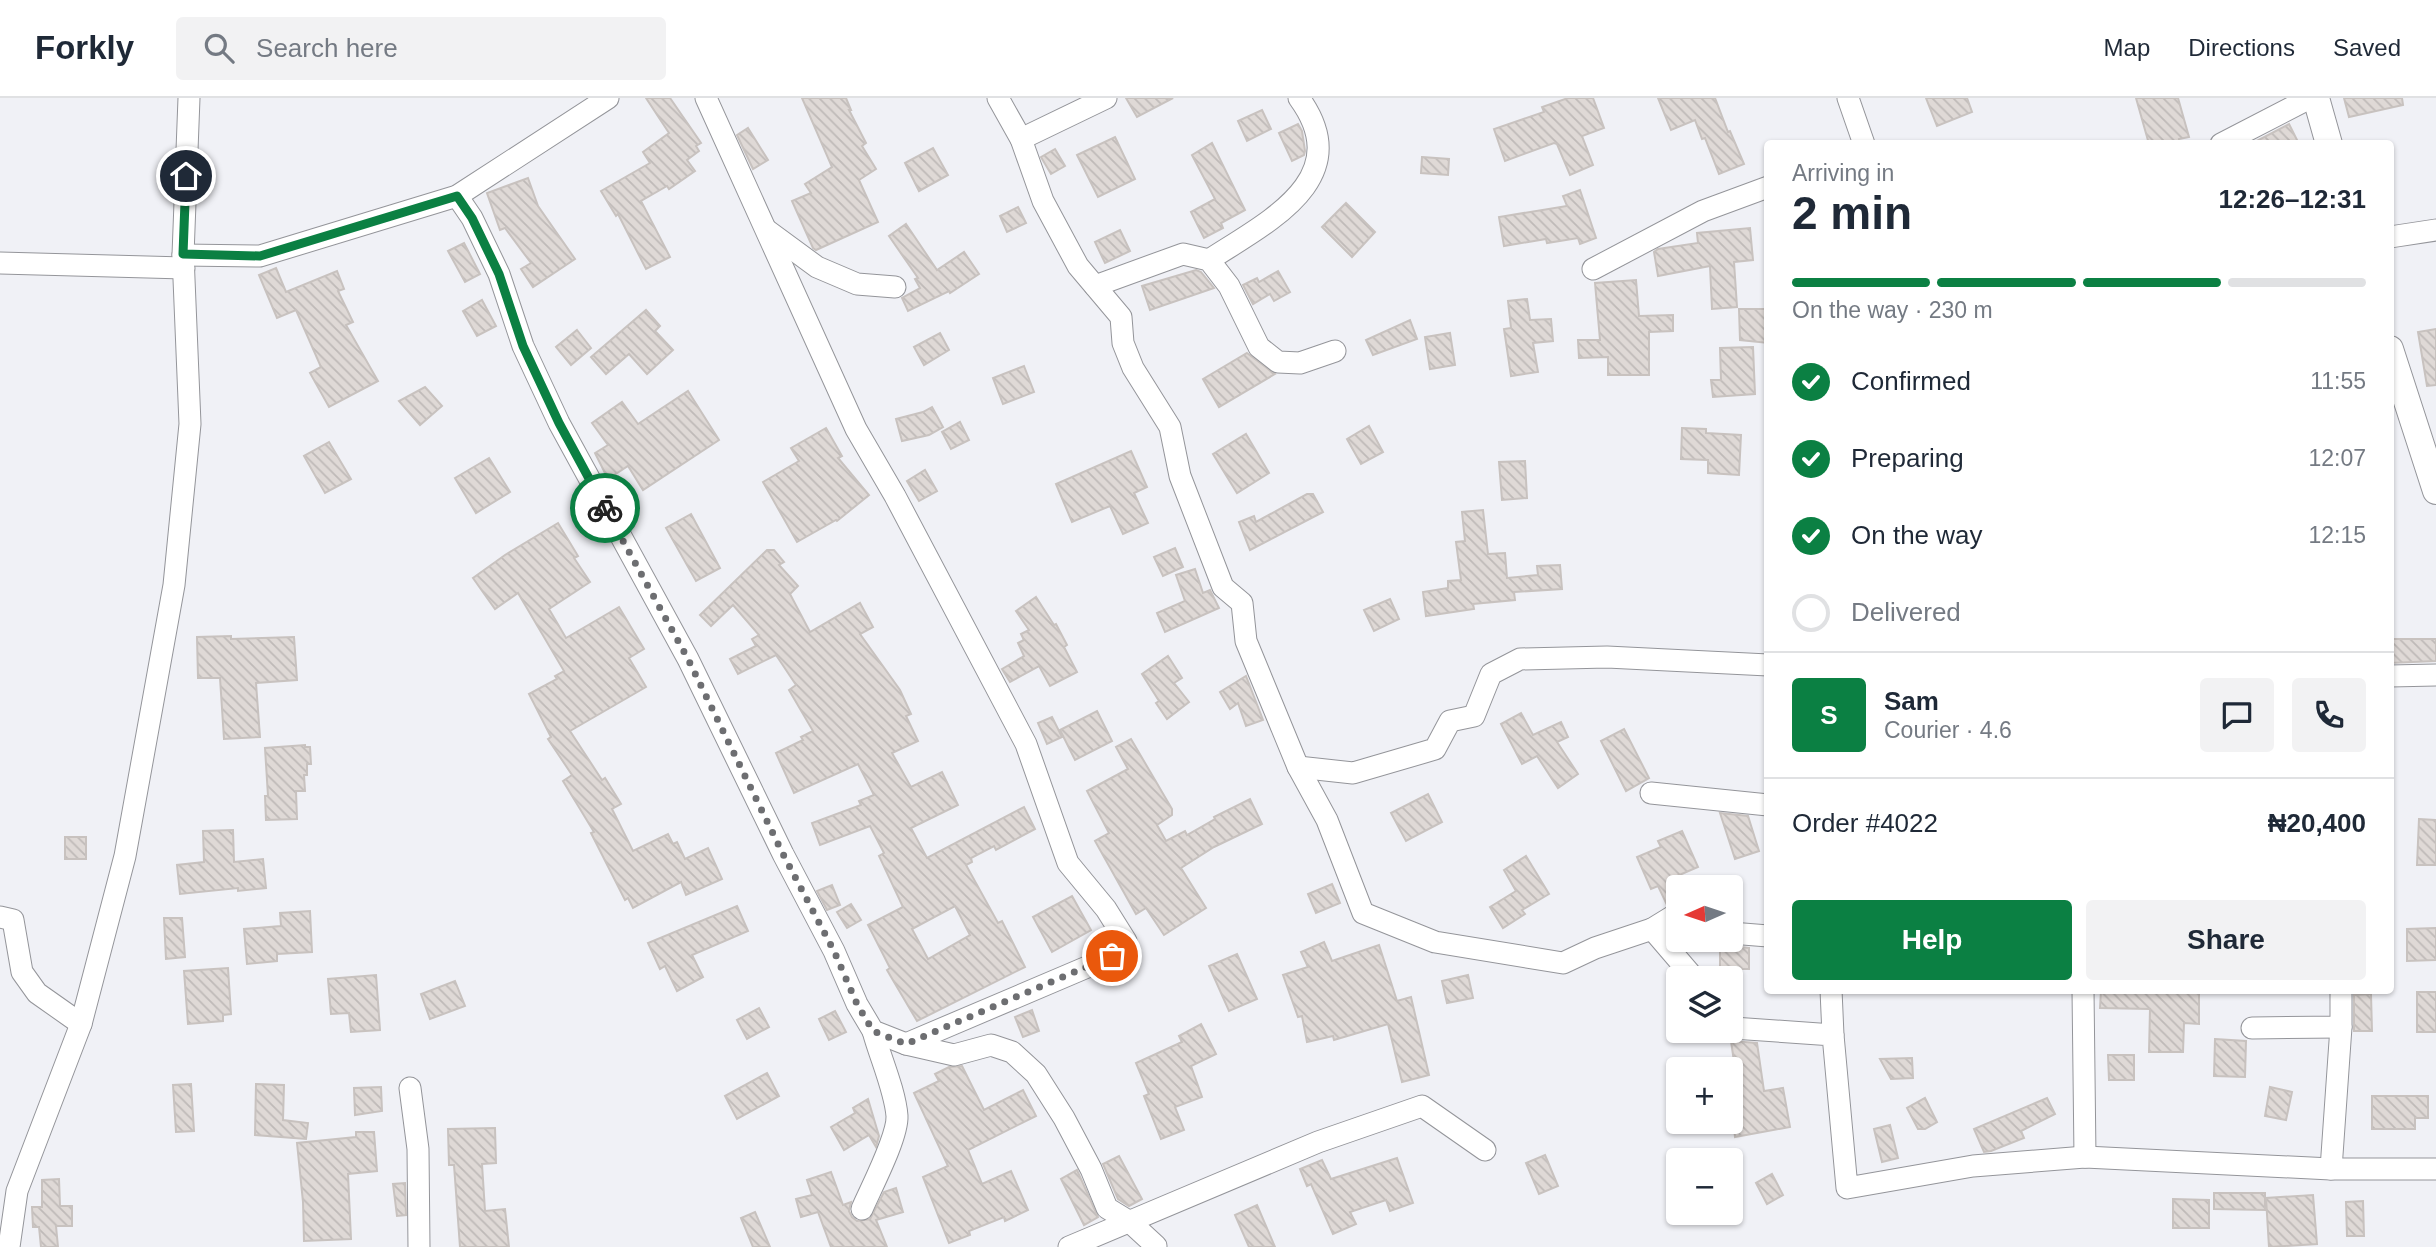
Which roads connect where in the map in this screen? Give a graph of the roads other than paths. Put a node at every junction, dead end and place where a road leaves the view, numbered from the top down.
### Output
1 (189, 98) edge
2 (608, 98) edge
3 (706, 98) edge
4 (998, 98) edge
5 (1106, 98) edge
6 (1299, 98) edge
7 (1848, 98) edge
8 (2310, 98) edge
9 (2316, 98) edge
10 (1021, 139) junction
11 (1863, 140) edge
12 (2229, 140) edge
13 (2328, 140) edge
14 (1764, 188) edge
15 (457, 196) junction
16 (765, 228) junction
17 (2436, 230) edge
18 (2394, 236) edge
19 (1209, 260) junction
20 (184, 261) junction
21 (0, 263) edge
22 (1593, 268) dead end
23 (1095, 286) junction
24 (895, 287) dead end
25 (1335, 351) dead end
26 (2394, 375) edge
27 (2397, 395) edge
28 (2436, 491) edge
29 (1764, 665) edge
30 (2436, 675) edge
31 (2394, 676) edge
32 (1298, 767) junction
33 (1651, 793) dead end
34 (1764, 806) edge
35 (0, 917) edge
36 (1666, 920) edge
37 (1652, 929) junction
38 (1743, 934) edge
39 (1764, 936) edge
40 (1683, 966) edge
41 (1831, 994) edge
42 (2083, 994) edge
43 (2341, 994) edge
44 (81, 1024) junction
45 (2341, 1027) junction
46 (2252, 1028) dead end
47 (1743, 1029) edge
48 (873, 1031) junction
49 (1833, 1035) junction
50 (906, 1044) junction
51 (410, 1088) dead end
52 (1485, 1150) dead end
53 (2085, 1157) junction
54 (2331, 1169) junction
55 (2436, 1169) edge
56 (8, 1190) edge
57 (862, 1209) dead end
58 (1130, 1222) junction
59 (1156, 1246) edge
60 (9, 1247) edge
61 (419, 1247) edge
62 (1069, 1247) edge

1 - 20 street
2 - 15 street
3 - 16 street
4 - 10 street
5 - 10 street
6 - 19 street
7 - 11 street
8 - 12 street
9 - 13 street
10 - 23 street
14 - 22 street
15 - 20 street
15 - 48 street
16 - 24 street
16 - 50 street
17 - 18 street
19 - 23 street
19 - 25 street
20 - 21 street
20 - 44 street
23 - 32 street
26 - 27 street
27 - 28 street
29 - 32 street
30 - 31 street
32 - 37 street
33 - 34 street
35 - 44 street
36 - 37 street
37 - 40 street
38 - 39 street
41 - 49 street
42 - 53 street
43 - 45 street
44 - 56 street
45 - 46 street
45 - 54 street
47 - 49 street
48 - 50 street
48 - 57 street
49 - 53 street
50 - 58 street
51 - 61 street
52 - 58 street
53 - 54 street
54 - 55 street
56 - 60 street
58 - 59 street
58 - 62 street

